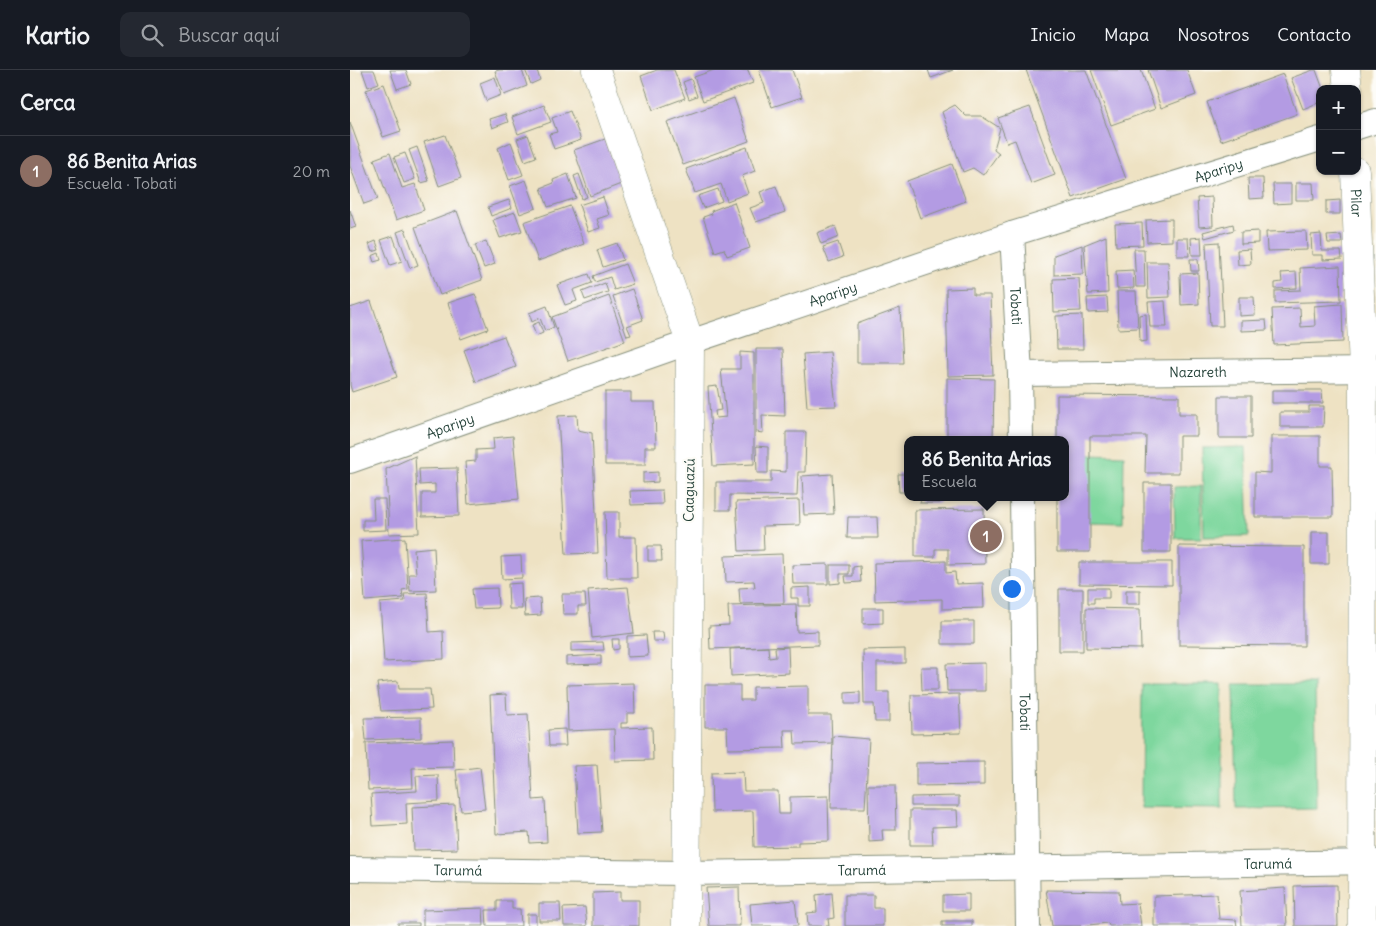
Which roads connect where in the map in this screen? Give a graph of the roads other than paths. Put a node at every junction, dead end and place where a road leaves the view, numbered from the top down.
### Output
1 (596, 70) edge
2 (1346, 70) edge
3 (1348, 85) edge
4 (1376, 121) edge
5 (1361, 126) edge
6 (1316, 140) edge
7 (1355, 175) edge
8 (1012, 234) junction
9 (690, 342) junction
10 (1369, 370) edge
11 (1020, 374) junction
12 (1021, 436) edge
13 (350, 461) edge
14 (1022, 501) edge
15 (1369, 862) edge
16 (1028, 868) junction
17 (350, 869) edge
18 (685, 873) junction
19 (686, 926) edge
20 (1028, 926) edge
21 (1362, 926) edge

1 - 9 street, Caaguazú
2 - 3 street
4 - 5 street
6 - 8 street, Aparipy
7 - 10 street, Pilar
8 - 9 street, Aparipy
8 - 11 street, Tobati
9 - 13 street, Aparipy
9 - 18 street, Caaguazú
10 - 11 street, Nazareth
10 - 15 street, Pilar
11 - 12 street, Tobati
14 - 16 street, Tobati
15 - 16 street, Tarumá
15 - 21 street, Pilar
16 - 18 street, Tarumá
16 - 20 street, Tobati
17 - 18 street, Tarumá
18 - 19 street, Caaguazú

